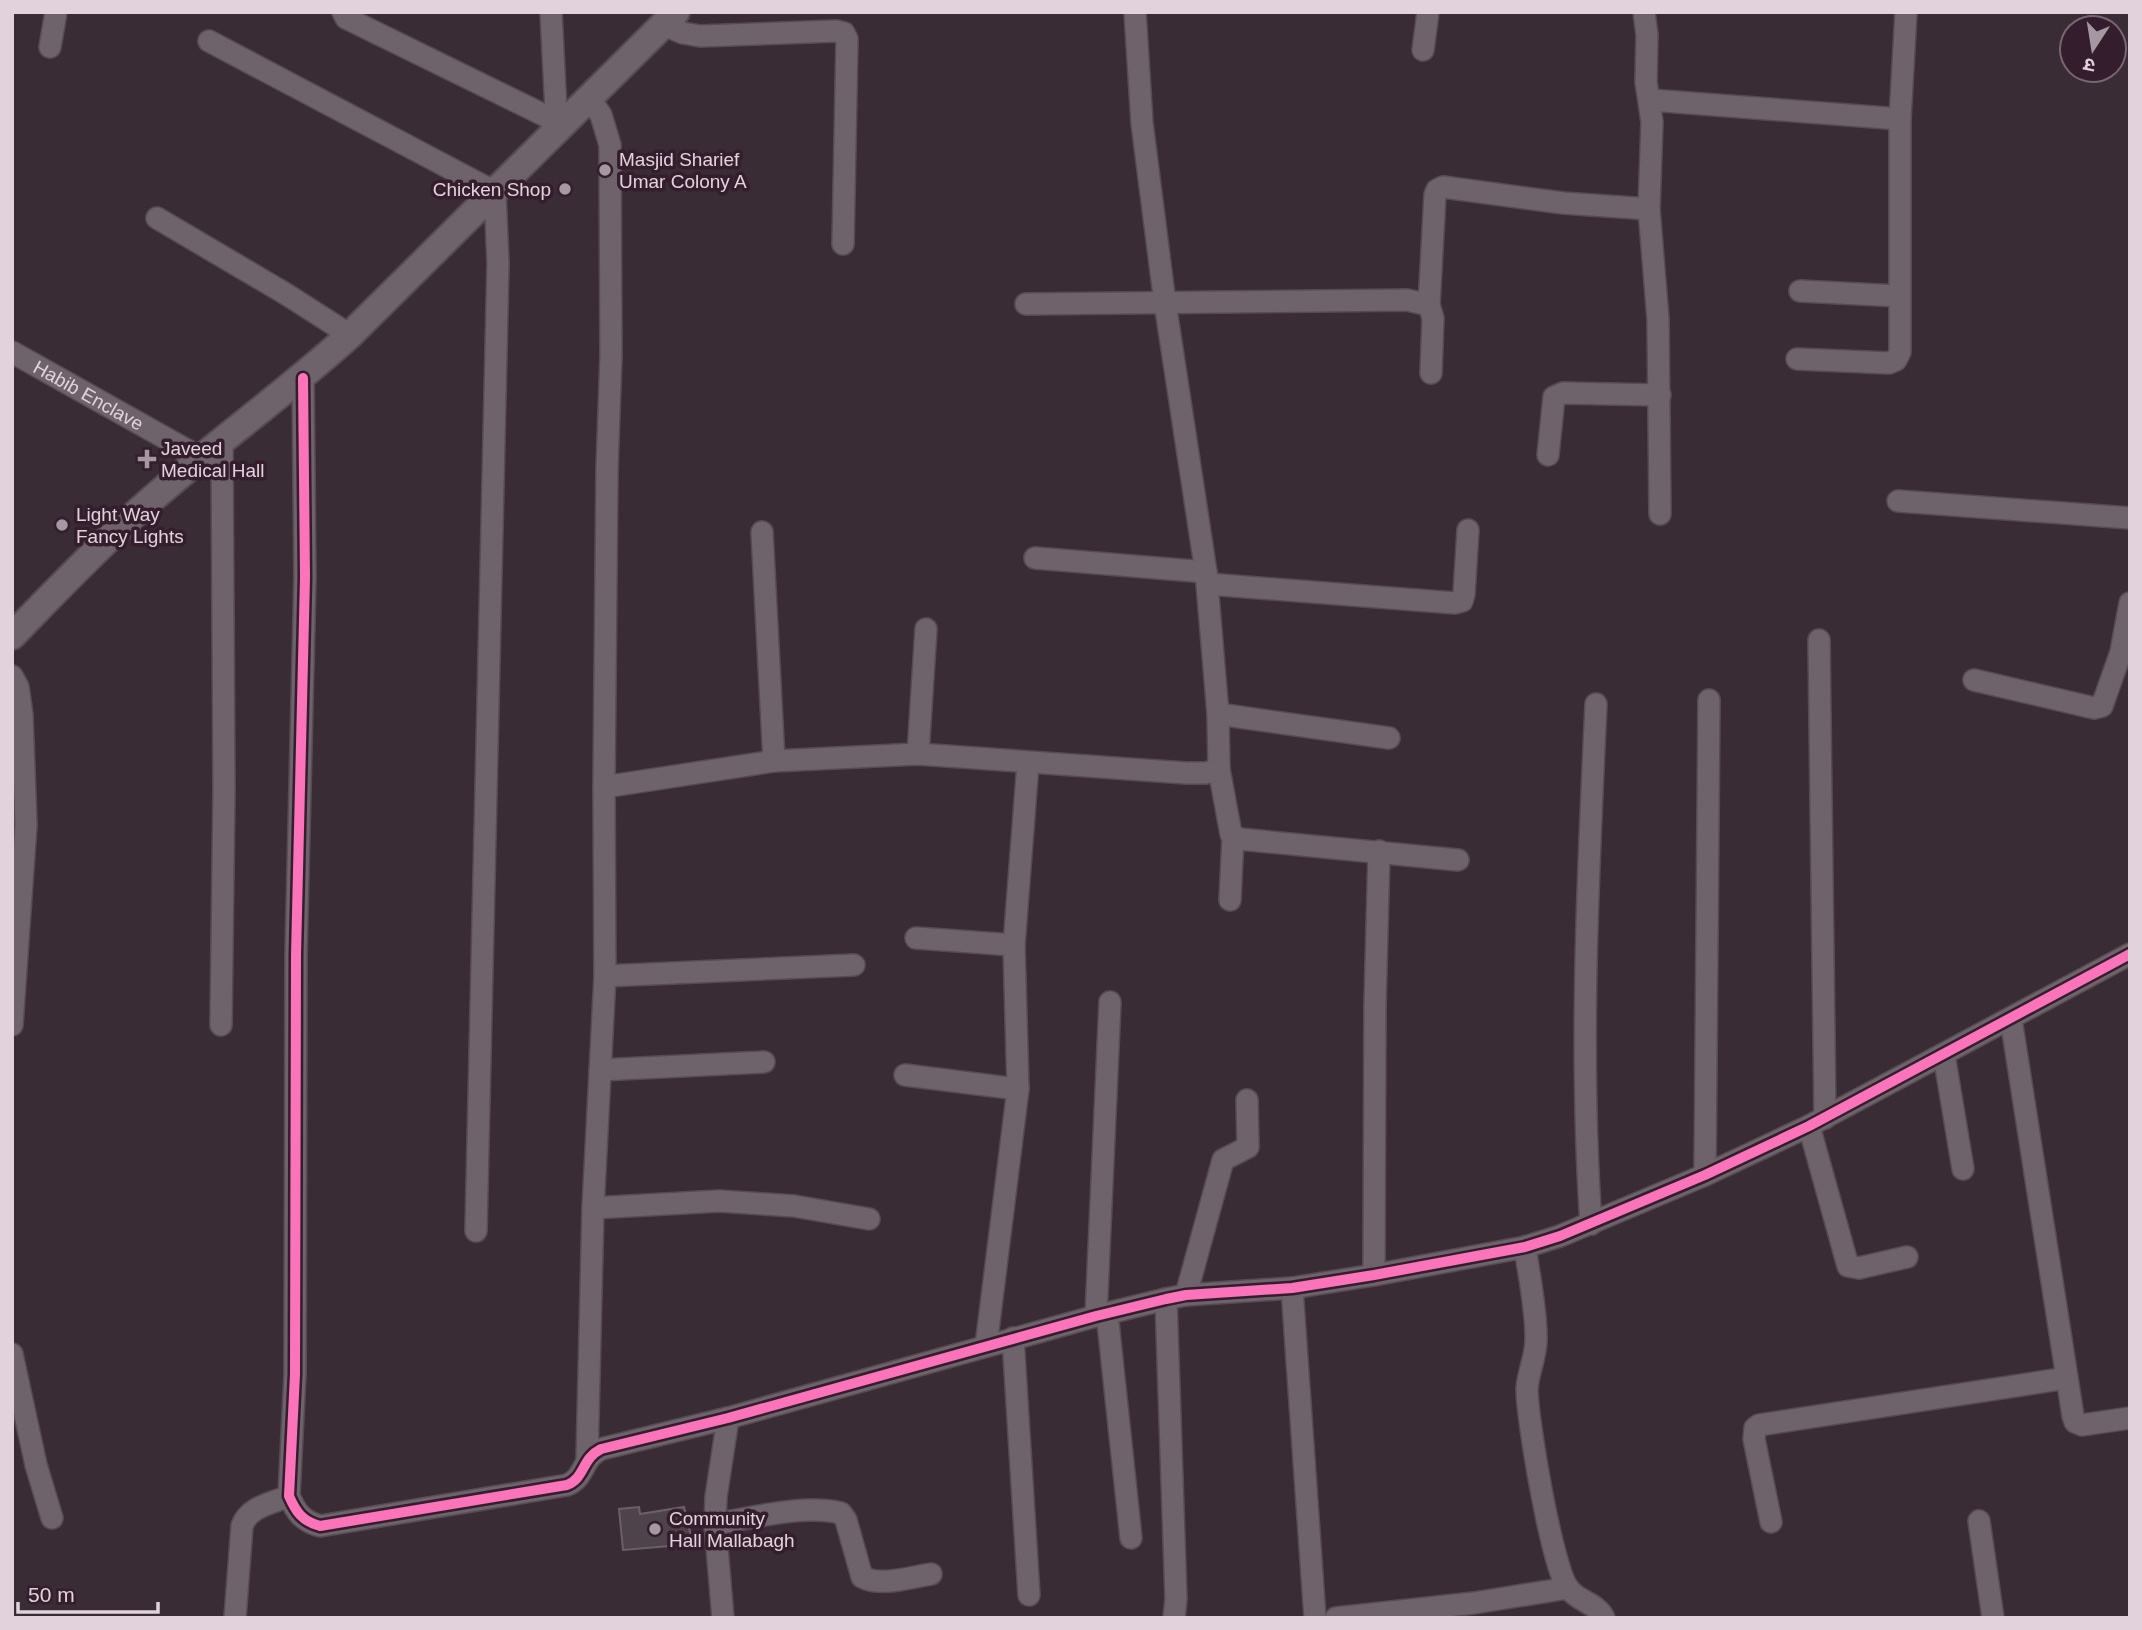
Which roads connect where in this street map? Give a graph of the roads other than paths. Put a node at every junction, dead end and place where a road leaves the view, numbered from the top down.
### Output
1 (56, 12) edge
2 (343, 12) edge
3 (551, 12) edge
4 (1135, 12) edge
5 (1428, 12) edge
6 (1644, 12) edge
7 (1906, 12) edge
8 (670, 18) edge
9 (209, 41) dead end
10 (50, 47) dead end
11 (1423, 50) dead end
12 (590, 99) junction
13 (1650, 100) junction
14 (1900, 120) junction
15 (556, 126) junction
16 (495, 192) junction
17 (1648, 209) junction
18 (157, 218) dead end
19 (843, 244) dead end
20 (1800, 291) dead end
21 (1899, 296) junction
22 (1165, 303) junction
23 (1026, 304) dead end
24 (1429, 305) junction
25 (350, 335) junction
26 (12, 352) edge
27 (1797, 359) dead end
28 (1431, 373) dead end
29 (303, 378) junction
30 (1660, 395) junction
31 (211, 451) junction
32 (1548, 455) dead end
33 (1898, 501) dead end
34 (1660, 513) dead end
35 (2130, 518) edge
36 (1468, 530) dead end
37 (762, 532) dead end
38 (1035, 558) dead end
39 (1207, 578) junction
40 (2130, 603) edge
41 (926, 629) dead end
42 (12, 636) edge
43 (1819, 640) dead end
44 (12, 676) edge
45 (1973, 680) dead end
46 (1709, 700) dead end
47 (1596, 704) dead end
48 (1218, 714) junction
49 (1390, 738) dead end
50 (918, 754) junction
51 (774, 761) junction
52 (1028, 763) junction
53 (1219, 769) junction
54 (604, 787) junction
55 (1233, 837) junction
56 (1380, 851) junction
57 (1458, 860) dead end
58 (1230, 900) dead end
59 (916, 939) dead end
60 (1014, 945) junction
61 (2130, 956) edge
62 (854, 965) dead end
63 (605, 976) junction
64 (1110, 1002) dead end
65 (2011, 1019) junction
66 (12, 1025) edge
67 (221, 1025) dead end
68 (1944, 1055) junction
69 (764, 1062) dead end
70 (600, 1070) junction
71 (905, 1075) dead end
72 (1018, 1088) junction
73 (1247, 1100) dead end
74 (1817, 1122) junction
75 (1963, 1169) dead end
76 (1705, 1175) junction
77 (593, 1208) junction
78 (869, 1219) dead end
79 (1591, 1224) junction
80 (476, 1231) dead end
81 (1525, 1247) junction
82 (1907, 1258) dead end
83 (1374, 1275) junction
84 (1292, 1288) junction
85 (1176, 1297) junction
86 (1102, 1314) junction
87 (1013, 1338) junction
88 (986, 1346) junction
89 (12, 1354) edge
90 (2067, 1378) junction
91 (728, 1418) junction
92 (2130, 1418) edge
93 (587, 1459) junction
94 (289, 1496) junction
95 (52, 1518) dead end
96 (1979, 1521) dead end
97 (1771, 1522) dead end
98 (715, 1524) junction
99 (1131, 1538) dead end
100 (931, 1574) dead end
101 (1568, 1588) junction
102 (1029, 1595) dead end
103 (1475, 1610) edge
104 (235, 1618) edge
105 (723, 1618) edge
106 (1174, 1618) edge
107 (1315, 1618) edge
108 (1336, 1618) edge
109 (1604, 1618) edge
110 (1993, 1618) edge

1 - 10 street
2 - 15 street
3 - 15 street
4 - 22 street
5 - 11 street
6 - 13 street
7 - 14 street
8 - 12 street
8 - 19 street
9 - 16 street
12 - 15 street
12 - 54 street
13 - 14 street
13 - 17 street
14 - 21 street
15 - 16 street
16 - 25 street
16 - 80 street
17 - 24 street
17 - 30 street
18 - 25 street
20 - 21 street
21 - 27 street
22 - 23 street
22 - 24 street
22 - 39 street
24 - 28 street
25 - 29 street
26 - 31 street, Habib Enclave
29 - 31 street
29 - 94 street
30 - 32 street
30 - 34 street
31 - 42 street
31 - 67 street
33 - 35 street
36 - 39 street
37 - 51 street
38 - 39 street
39 - 48 street
40 - 45 street
41 - 50 street
43 - 74 street
44 - 66 street
46 - 76 street
47 - 79 street
48 - 49 street
48 - 53 street
50 - 51 street
50 - 52 street
51 - 54 street
52 - 53 street
52 - 60 street
53 - 55 street
54 - 63 street
55 - 56 street
55 - 58 street
56 - 57 street
56 - 83 street
59 - 60 street
60 - 72 street
61 - 65 street
62 - 63 street
63 - 70 street
64 - 86 street
65 - 68 street
65 - 90 street
68 - 74 street
68 - 75 street
69 - 70 street
70 - 77 street
71 - 72 street
72 - 88 street
73 - 85 street
74 - 76 street
74 - 82 street
76 - 79 street
77 - 78 street
77 - 93 street
79 - 81 street
81 - 83 street
81 - 101 street
83 - 84 street
84 - 85 street
84 - 107 street
85 - 86 street
85 - 106 street
86 - 87 street
86 - 99 street
87 - 88 street
87 - 102 street
88 - 91 street
89 - 95 street
90 - 92 street
90 - 97 street
91 - 93 street
91 - 98 street
93 - 94 street
94 - 104 street
96 - 110 street
98 - 100 street
98 - 105 street
101 - 103 street
101 - 109 street
103 - 108 street

